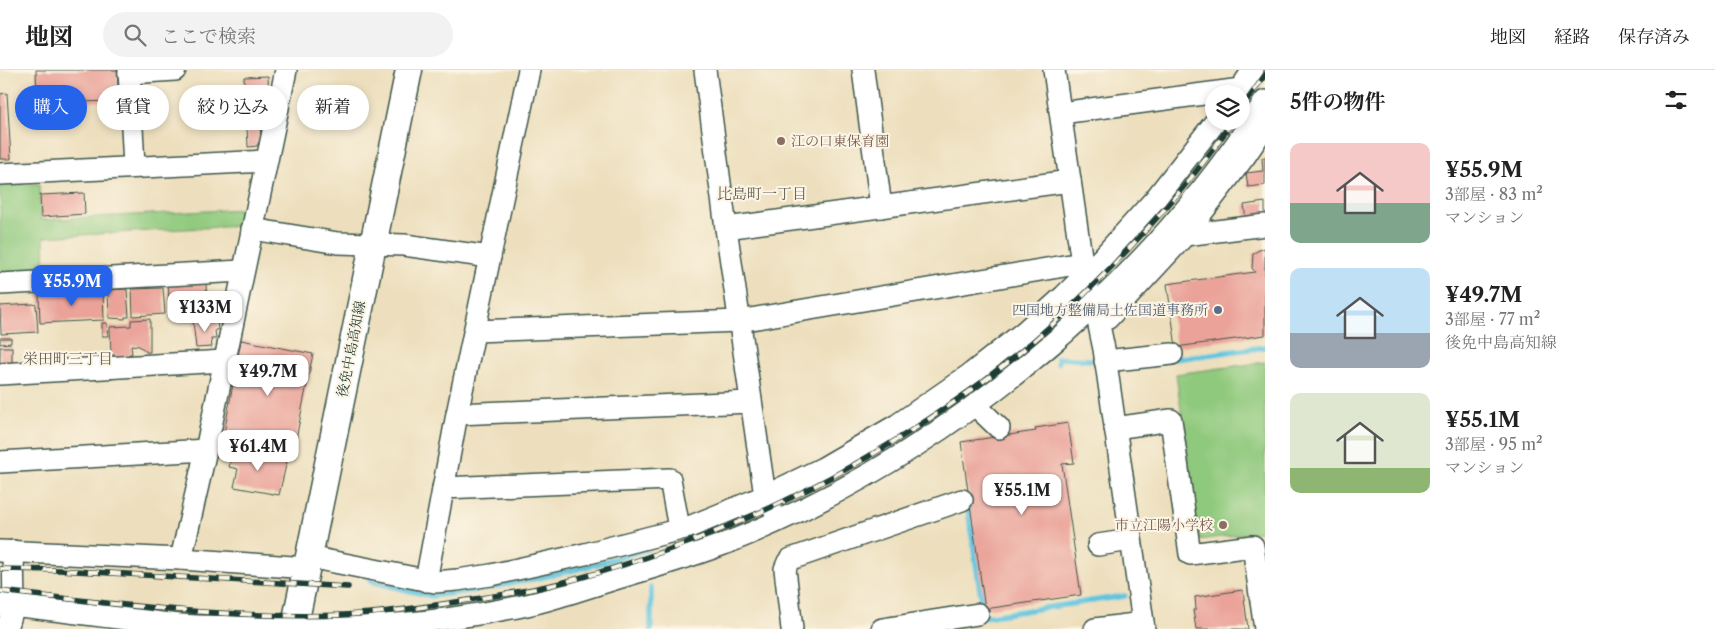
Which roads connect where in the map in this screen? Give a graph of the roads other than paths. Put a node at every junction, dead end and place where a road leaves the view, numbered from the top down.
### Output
1 (176, 70) edge
2 (286, 70) edge
3 (409, 70) edge
4 (528, 70) edge
5 (863, 70) edge
6 (1054, 70) edge
7 (1253, 70) edge
8 (129, 71) edge
9 (710, 71) edge
10 (1243, 85) edge
11 (1205, 95) edge
12 (1265, 101) edge
13 (1061, 113) junction
14 (1265, 126) edge
15 (1209, 130) edge
16 (265, 161) junction
17 (134, 166) junction
18 (0, 174) edge
19 (1070, 181) junction
20 (881, 207) junction
21 (1265, 225) edge
22 (726, 228) junction
23 (252, 229) junction
24 (1185, 235) junction
25 (373, 244) junction
26 (490, 257) junction
27 (1083, 269) junction
28 (242, 271) junction
29 (0, 284) edge
30 (1095, 312) junction
31 (739, 320) junction
32 (475, 331) junction
33 (1172, 354) dead end
34 (1106, 361) junction
35 (224, 362) junction
36 (0, 374) edge
37 (751, 402) junction
38 (975, 405) junction
39 (457, 414) junction
40 (999, 428) dead end
41 (1115, 428) junction
42 (206, 450) junction
43 (0, 462) edge
44 (443, 488) junction
45 (765, 496) junction
46 (962, 500) dead end
47 (779, 520) junction
48 (679, 528) junction
49 (1131, 540) junction
50 (1098, 545) dead end
51 (7, 551) edge
52 (181, 559) junction
53 (308, 563) junction
54 (426, 581) junction
55 (7, 604) edge
56 (978, 614) dead end
57 (1143, 626) edge
58 (294, 628) edge
59 (7, 629) edge
60 (792, 629) edge
61 (882, 629) edge
62 (1095, 629) edge
63 (1265, 629) edge

1 - 8 street
2 - 16 street
3 - 25 main road, 後免中島高知線
4 - 26 street
5 - 20 street
6 - 13 street
7 - 10 street
8 - 17 street
9 - 22 street
11 - 13 street
12 - 30 street
13 - 19 street
14 - 24 street
15 - 27 street
16 - 17 street
16 - 23 street
17 - 18 street
19 - 20 street
19 - 27 street
20 - 22 street
21 - 24 street
22 - 31 street
23 - 25 street
23 - 28 street
24 - 30 street
25 - 26 street
25 - 53 main road, 後免中島高知線
26 - 32 street
27 - 30 street
27 - 31 street
27 - 45 street
28 - 29 street
28 - 35 street
30 - 34 street
30 - 38 street
31 - 32 street
31 - 37 street
32 - 39 street
33 - 34 street
34 - 41 street
35 - 36 street
35 - 42 street
37 - 39 street
37 - 45 street
38 - 40 street
38 - 47 street
39 - 44 street
41 - 49 street
41 - 63 street
42 - 43 street
42 - 52 street
44 - 48 street
44 - 54 street
45 - 47 street
45 - 48 street
46 - 60 street
47 - 58 street
48 - 54 street
49 - 50 street
49 - 57 street
51 - 52 street
51 - 55 street
52 - 53 street
53 - 54 street
53 - 58 main road, 後免中島高知線
55 - 58 street
55 - 59 street
56 - 61 street
57 - 62 street

